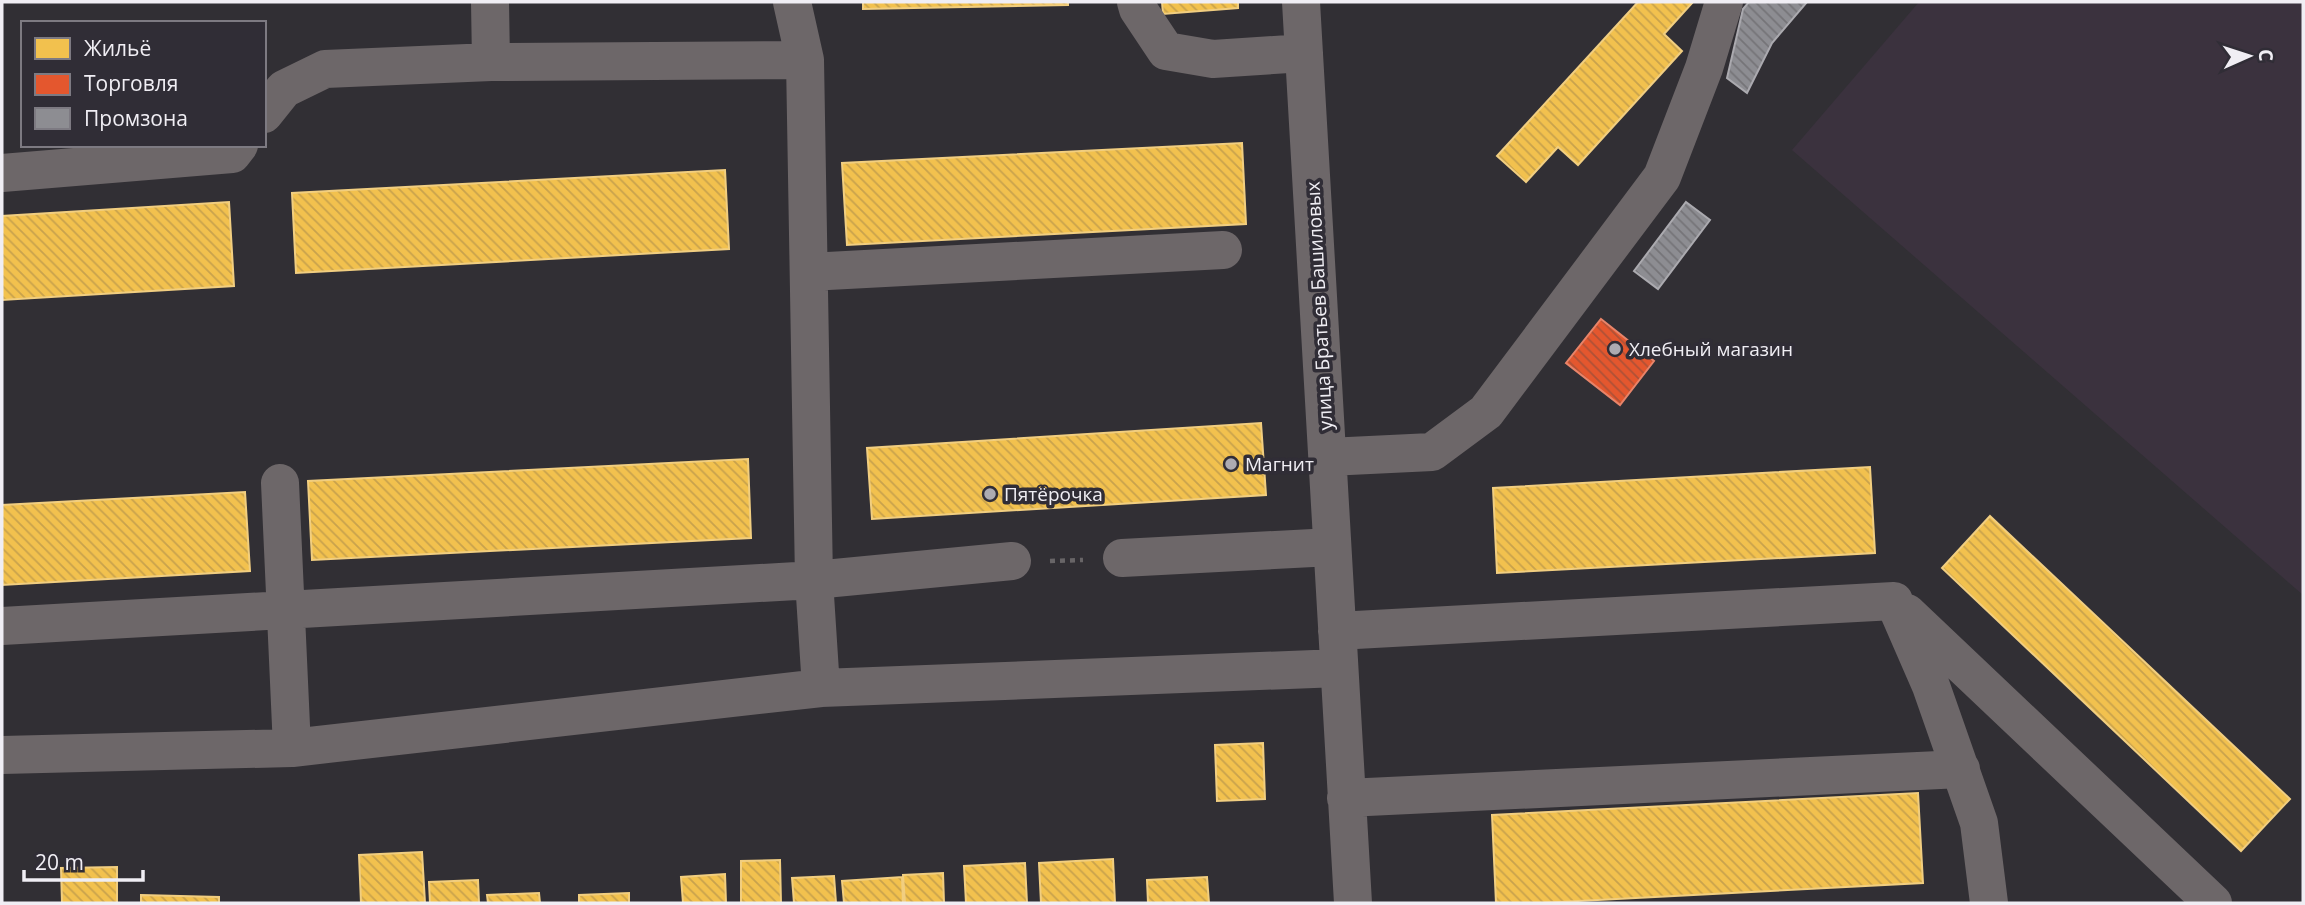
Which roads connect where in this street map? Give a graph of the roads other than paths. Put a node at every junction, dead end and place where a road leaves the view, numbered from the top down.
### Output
1 (490, 2) edge
2 (792, 2) edge
3 (1136, 2) edge
4 (1301, 2) edge
5 (1724, 2) edge
6 (1304, 53) junction
7 (805, 60) junction
8 (491, 62) junction
9 (266, 112) edge
10 (238, 147) edge
11 (2, 173) edge
12 (1223, 250) dead end
13 (808, 272) junction
14 (1328, 457) junction
15 (280, 483) dead end
16 (1332, 547) junction
17 (1122, 558) road end
18 (1012, 561) road end
19 (814, 580) junction
20 (1895, 601) junction
21 (286, 609) junction
22 (2, 626) edge
23 (1338, 649) junction
24 (821, 688) junction
25 (292, 748) junction
26 (2, 755) edge
27 (1961, 769) junction
28 (1346, 798) junction
29 (1353, 903) edge
30 (1989, 903) edge
31 (2212, 903) edge

1 - 8 street
2 - 7 street
3 - 6 street
4 - 6 street, улица Братьев Башиловых
5 - 14 street
6 - 14 street, улица Братьев Башиловых
7 - 8 street
7 - 13 street
8 - 9 street
10 - 11 street
12 - 13 street
13 - 19 street
14 - 16 street, улица Братьев Башиловых
15 - 21 street
16 - 17 street
16 - 23 street, улица Братьев Башиловых
18 - 19 street
19 - 21 street
19 - 24 street
20 - 23 street
20 - 27 street
20 - 31 street
21 - 22 street
21 - 25 street
23 - 24 street
23 - 28 street, улица Братьев Башиловых
24 - 25 street
25 - 26 street
27 - 28 street
27 - 30 street
28 - 29 street, улица Братьев Башиловых

